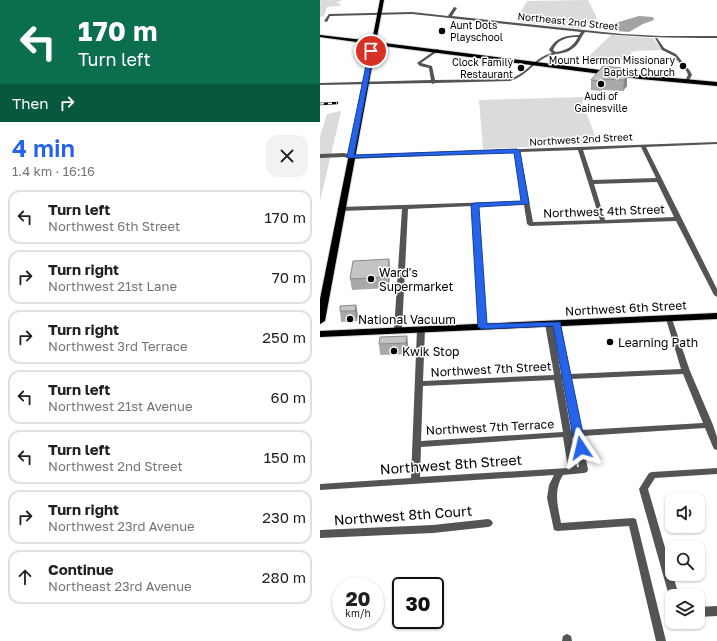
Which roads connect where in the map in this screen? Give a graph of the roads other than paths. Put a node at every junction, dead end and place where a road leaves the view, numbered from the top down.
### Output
1 (382, 0) edge
2 (455, 8) dead end
3 (379, 13) junction
4 (450, 16) junction
5 (326, 21) dead end
6 (584, 31) junction
7 (320, 36) edge
8 (578, 36) junction
9 (717, 38) edge
10 (656, 39) dead end
11 (373, 43) junction
12 (437, 50) junction
13 (555, 53) junction
14 (537, 63) junction
15 (687, 82) junction
16 (365, 83) junction
17 (433, 83) junction
18 (320, 84) edge
19 (717, 84) edge
20 (717, 143) edge
21 (642, 145) junction
22 (580, 148) junction
23 (517, 151) junction
24 (320, 156) edge
25 (350, 157) junction
26 (659, 180) junction
27 (592, 182) junction
28 (525, 203) junction
29 (475, 205) junction
30 (405, 207) junction
31 (340, 209) junction
32 (678, 219) junction
33 (603, 221) junction
34 (717, 295) edge
35 (717, 316) edge
36 (668, 319) junction
37 (320, 321) edge
38 (553, 324) junction
39 (482, 327) junction
40 (421, 329) junction
41 (398, 330) junction
42 (320, 334) edge
43 (686, 371) junction
44 (567, 377) junction
45 (557, 378) junction
46 (418, 384) junction
47 (708, 425) junction
48 (578, 434) junction
49 (567, 435) junction
50 (416, 444) junction
51 (717, 447) edge
52 (573, 470) junction
53 (717, 470) edge
54 (561, 471) junction
55 (415, 480) junction
56 (320, 487) edge
57 (488, 523) dead end
58 (320, 534) edge
59 (672, 589) edge
60 (717, 611) edge
61 (705, 612) edge
62 (661, 641) edge

1 - 3 main road
2 - 4 street
3 - 4 street, Northeast 2nd Street
3 - 5 street, Northeast 2nd Street
3 - 11 main road
4 - 6 street, Northeast 2nd Street
6 - 8 street
6 - 9 street, Northeast 2nd Street
7 - 11 main road
8 - 13 street
8 - 13 street
10 - 15 street
11 - 12 main road
11 - 16 main road
12 - 14 main road
12 - 17 street
13 - 14 street
14 - 15 main road
14 - 17 street
15 - 19 main road
16 - 17 street
16 - 18 street
16 - 25 main road
20 - 21 street, Northwest 2nd Street
21 - 22 street, Northwest 2nd Street
21 - 26 street
22 - 23 street, Northwest 2nd Street
22 - 27 street
23 - 25 street, Northwest 2nd Street
23 - 28 street
24 - 25 street, Northwest 2nd Street
25 - 31 main road
26 - 27 street
26 - 32 street
27 - 33 street
28 - 29 street
28 - 33 street, Northwest 4th Street
29 - 30 street
29 - 39 street
30 - 31 street
30 - 41 street
31 - 37 main road
32 - 33 street, Northwest 4th Street
32 - 34 street
35 - 36 main road, Northwest 6th Street
36 - 38 main road, Northwest 6th Street
36 - 43 street
38 - 39 main road, Northwest 6th Street
38 - 44 street
38 - 45 street
39 - 40 main road, Northwest 6th Street
40 - 41 main road, Northwest 6th Street
40 - 46 street
41 - 42 main road, Northwest 6th Street
43 - 44 street, Northwest 7th Street
43 - 47 street
44 - 45 street, Northwest 7th Street
44 - 48 street
45 - 46 street, Northwest 7th Street
45 - 49 street
46 - 50 street
47 - 48 street, Northwest 7th Terrace
47 - 51 street
48 - 49 street, Northwest 7th Terrace
48 - 52 street, Northwest 8th Street
49 - 50 street, Northwest 7th Terrace
49 - 52 street
50 - 55 street
52 - 54 street, Northwest 8th Street
53 - 59 street
54 - 55 street, Northwest 8th Street
54 - 62 street
55 - 56 street, Northwest 8th Street
57 - 58 street, Northwest 8th Court
60 - 61 street

